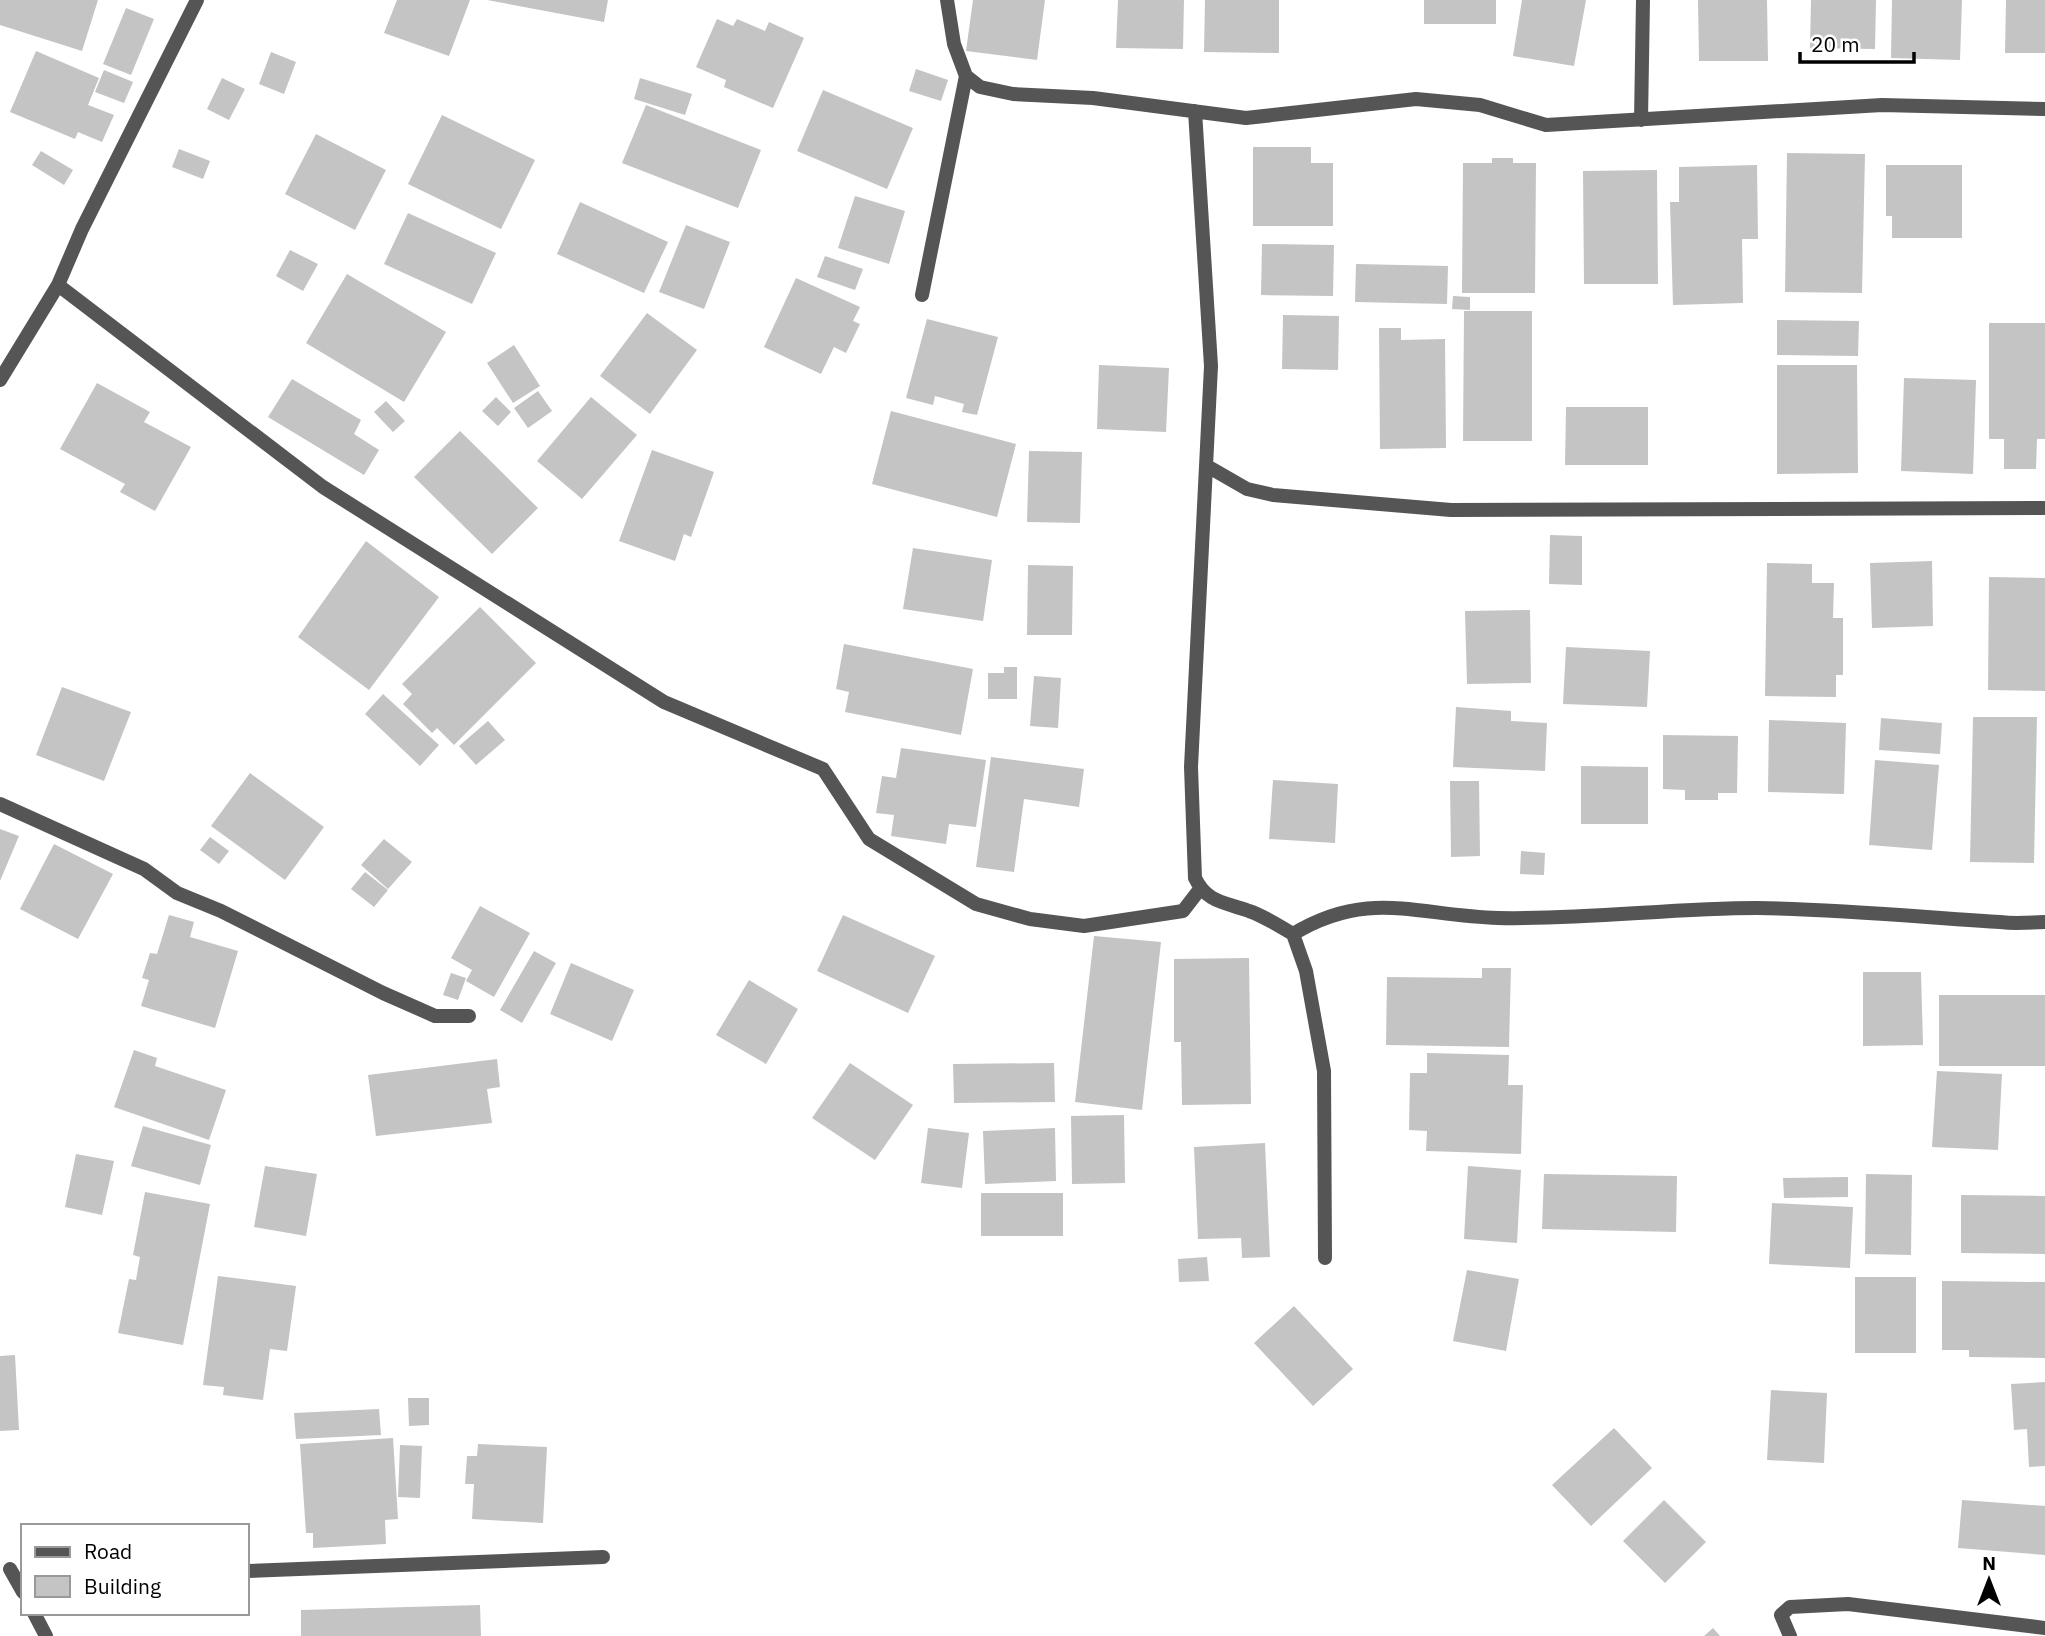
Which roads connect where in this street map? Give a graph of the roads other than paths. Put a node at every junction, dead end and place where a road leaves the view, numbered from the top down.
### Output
1 (197, 0) edge
2 (947, 0) edge
3 (1643, 0) edge
4 (966, 76) junction
5 (2045, 109) edge
6 (1195, 111) junction
7 (1641, 120) junction
8 (58, 285) junction
9 (922, 295) dead end
10 (0, 380) edge
11 (1207, 466) junction
12 (2045, 508) edge
13 (0, 804) edge
14 (1200, 889) junction
15 (2045, 922) edge
16 (1293, 934) junction
17 (469, 1016) dead end
18 (1325, 1258) dead end
19 (603, 1557) dead end
20 (11, 1569) edge
21 (248, 1571) edge
22 (21, 1588) edge
23 (35, 1615) edge
24 (2045, 1628) edge
25 (46, 1636) edge
26 (1790, 1636) edge

1 - 8 street
2 - 4 street
3 - 7 street
4 - 6 street
4 - 9 street
5 - 7 street
6 - 7 street
6 - 11 street
8 - 10 street
8 - 14 street
11 - 12 street
11 - 14 street
13 - 17 street
14 - 16 street
15 - 16 street
16 - 18 street
19 - 21 street
20 - 22 street
23 - 25 street
24 - 26 street

